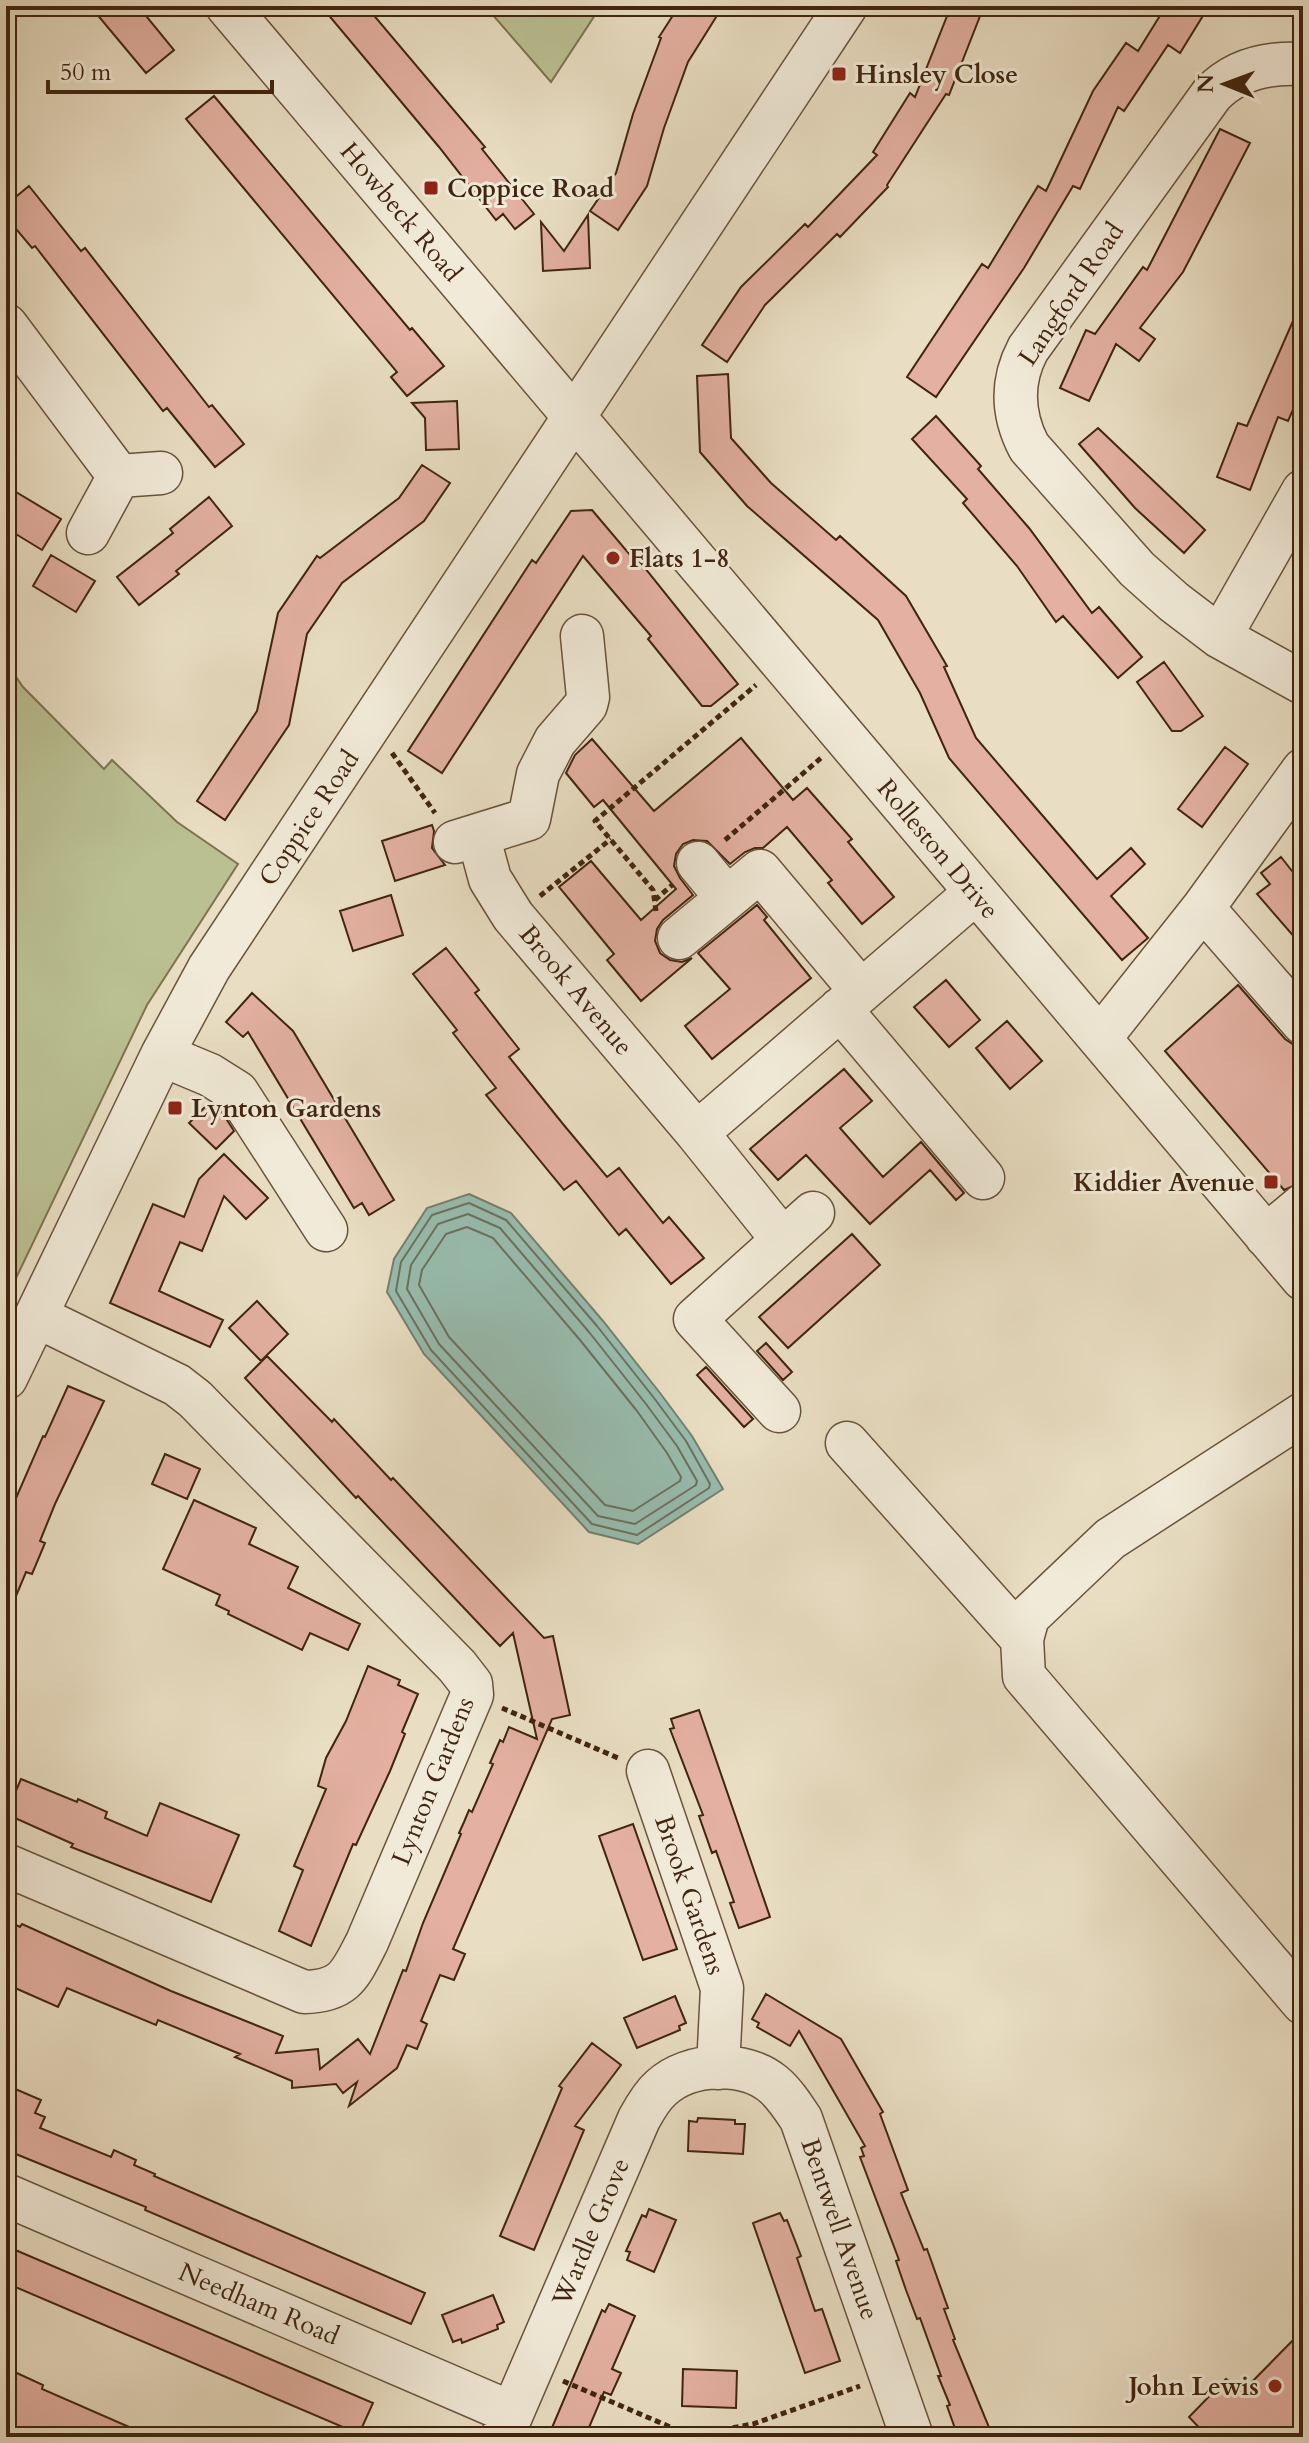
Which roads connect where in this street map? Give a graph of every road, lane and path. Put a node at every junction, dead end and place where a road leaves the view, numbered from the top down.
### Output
1 (227, 6) edge
2 (846, 6) edge
3 (1303, 64) edge
4 (6, 325) edge
5 (574, 418) junction
6 (161, 473) dead end
7 (119, 476) junction
8 (1303, 491) edge
9 (88, 533) dead end
10 (582, 636) dead end
11 (1220, 637) junction
12 (781, 664) junction
13 (1303, 683) edge
14 (365, 734) junction
15 (844, 739) junction
16 (1303, 770) edge
17 (466, 838) junction
18 (611, 839) junction
19 (698, 863) junction
20 (975, 893) junction
21 (727, 898) junction
22 (654, 900) junction
23 (1203, 908) junction
24 (513, 916) junction
25 (679, 938) joint
26 (851, 1000) junction
27 (1303, 1023) edge
28 (1100, 1038) junction
29 (162, 1055) junction
30 (697, 1133) junction
31 (983, 1178) dead end
32 (1303, 1205) edge
33 (326, 1230) dead end
34 (1266, 1236) junction
35 (1303, 1279) edge
36 (36, 1316) junction
37 (6, 1378) edge
38 (779, 1411) dead end
39 (1303, 1414) edge
40 (847, 1443) dead end
41 (1022, 1639) junction
42 (472, 1695) junction
43 (648, 1771) joint
44 (6, 1865) edge
45 (1303, 2003) edge
46 (718, 2068) junction
47 (6, 2195) edge
48 (533, 2368) junction
49 (891, 2375) junction
50 (507, 2425) edge
51 (912, 2437) edge

1 - 5 street, Howbeck Road
2 - 5 street, Coppice Road
3 - 11 street, Langford Road
4 - 7 street
5 - 12 street, Rolleston Drive
5 - 14 street, Coppice Road
6 - 7 street
7 - 9 street
8 - 11 street
10 - 17 street
11 - 13 street, Langford Road
12 - 15 street, Rolleston Drive
12 - 18 path
14 - 17 path
14 - 29 street, Coppice Road
15 - 19 path
15 - 20 street, Rolleston Drive
16 - 23 street
17 - 24 street, Brook Avenue
18 - 22 path
18 - 24 path
19 - 21 street
19 - 22 path
20 - 26 street
20 - 28 street, Rolleston Drive
21 - 25 street
21 - 26 street
22 - 25 path
23 - 27 street
23 - 28 street
24 - 30 street, Brook Avenue
26 - 30 street
26 - 31 street
28 - 34 street, Rolleston Drive
29 - 33 street
29 - 36 street, Coppice Road
30 - 38 street, Brook Avenue
32 - 34 street
34 - 35 street, Rolleston Drive
36 - 37 street, Coppice Road
36 - 42 street, Lynton Gardens
39 - 41 street
40 - 41 street
41 - 45 street
42 - 43 path
42 - 44 street, Lynton Gardens
43 - 46 street, Brook Gardens
46 - 48 street, Wardle Grove
46 - 49 street, Bentwell Avenue
47 - 50 street, Needham Road
48 - 49 path
48 - 50 street, Wardle Grove
49 - 51 street, Bentwell Avenue

